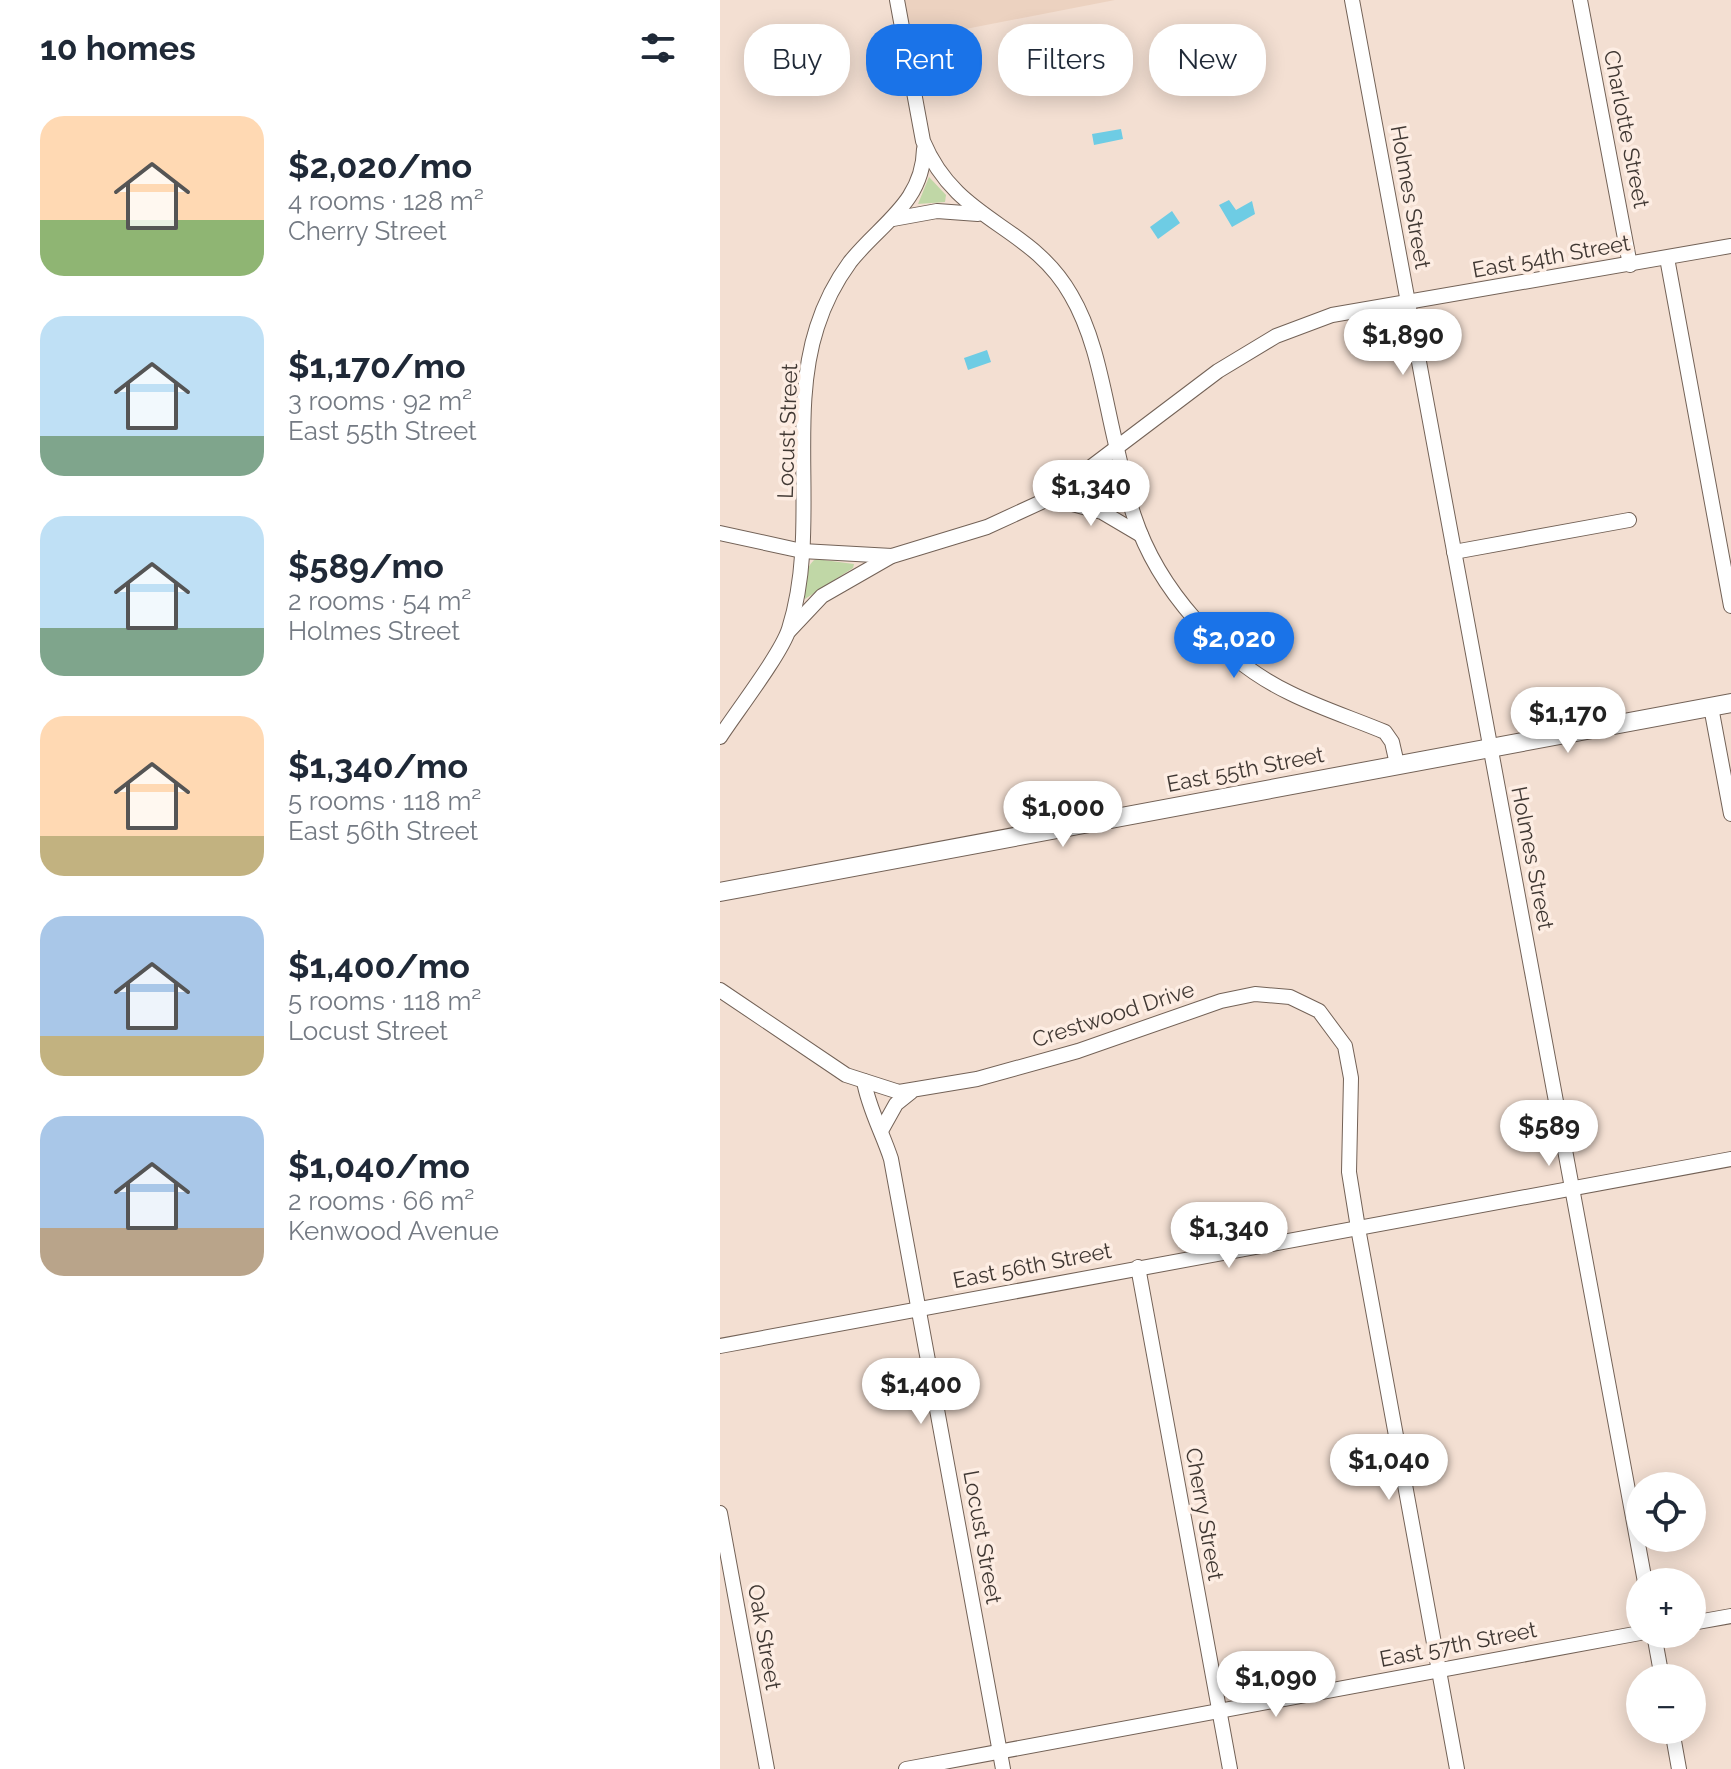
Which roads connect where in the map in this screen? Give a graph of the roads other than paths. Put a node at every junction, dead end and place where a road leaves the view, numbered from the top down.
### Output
1 (897, 0) edge
2 (1352, 0) edge
3 (1580, 0) edge
4 (923, 141) junction
5 (982, 214) junction
6 (893, 219) junction
7 (1731, 246) edge
8 (1667, 258) junction
9 (1630, 265) junction
10 (1408, 302) junction
11 (1117, 448) junction
12 (1050, 498) junction
13 (1629, 520) dead end
14 (720, 533) edge
15 (1142, 535) junction
16 (802, 551) junction
17 (1454, 552) junction
18 (892, 556) junction
19 (1731, 606) edge
20 (788, 631) junction
21 (1731, 703) edge
22 (1711, 707) junction
23 (720, 737) edge
24 (1490, 747) junction
25 (1397, 764) junction
26 (1731, 814) edge
27 (720, 892) edge
28 (720, 990) edge
29 (864, 1081) junction
30 (915, 1090) junction
31 (882, 1129) junction
32 (1731, 1159) edge
33 (1573, 1189) junction
34 (1358, 1228) junction
35 (1138, 1267) junction
36 (919, 1309) junction
37 (720, 1346) edge
38 (720, 1513) edge
39 (1642, 1568) edge
40 (1731, 1616) edge
41 (1706, 1620) edge
42 (1626, 1636) edge
43 (1439, 1670) junction
44 (1219, 1711) junction
45 (1675, 1744) edge
46 (1000, 1751) junction
47 (767, 1769) edge
48 (906, 1769) edge
49 (1003, 1769) edge
50 (1230, 1769) edge
51 (1457, 1769) edge
52 (1679, 1769) edge

1 - 4 street
2 - 10 street, Holmes Street
3 - 9 street, Charlotte Street
4 - 5 street
4 - 6 street, Locust Street
5 - 6 street
5 - 11 street
6 - 16 street, Locust Street
7 - 8 street, East 54th Street
8 - 9 street, East 54th Street
8 - 19 street
9 - 10 street, East 54th Street
10 - 11 street, East 54th Street
10 - 17 street, Holmes Street
11 - 12 street, East 54th Street
11 - 15 street
12 - 15 street
12 - 18 street, East 54th Street
13 - 17 street
14 - 16 street, East 54th Street
15 - 25 street
16 - 18 street, East 54th Street
16 - 20 street, Locust Street
17 - 24 street, Holmes Street
18 - 20 street, East 54th Street
20 - 23 street, Locust Street
21 - 22 main road, East 55th Street
22 - 24 main road, East 55th Street
22 - 26 street
24 - 25 main road, East 55th Street
24 - 33 street, Holmes Street
25 - 27 main road, East 55th Street
28 - 29 street, Crestwood Drive
29 - 30 street, Crestwood Drive
29 - 31 street, Locust Street
30 - 31 street
30 - 34 street, Crestwood Drive
31 - 36 street, Locust Street
32 - 33 street, East 56th Street
33 - 34 street, East 56th Street
33 - 39 street, Holmes Street
34 - 35 street, East 56th Street
34 - 43 street, Crestwood Drive
35 - 36 street, East 56th Street
35 - 44 street, Cherry Street
36 - 37 street, East 56th Street
36 - 46 street, Locust Street
38 - 47 street, Oak Street
40 - 41 street
42 - 43 street, East 57th Street
43 - 44 street, East 57th Street
43 - 51 street, Crestwood Drive
44 - 46 street, East 57th Street
44 - 50 street, Cherry Street
45 - 52 street
46 - 48 street, East 57th Street
46 - 49 street, Locust Street

